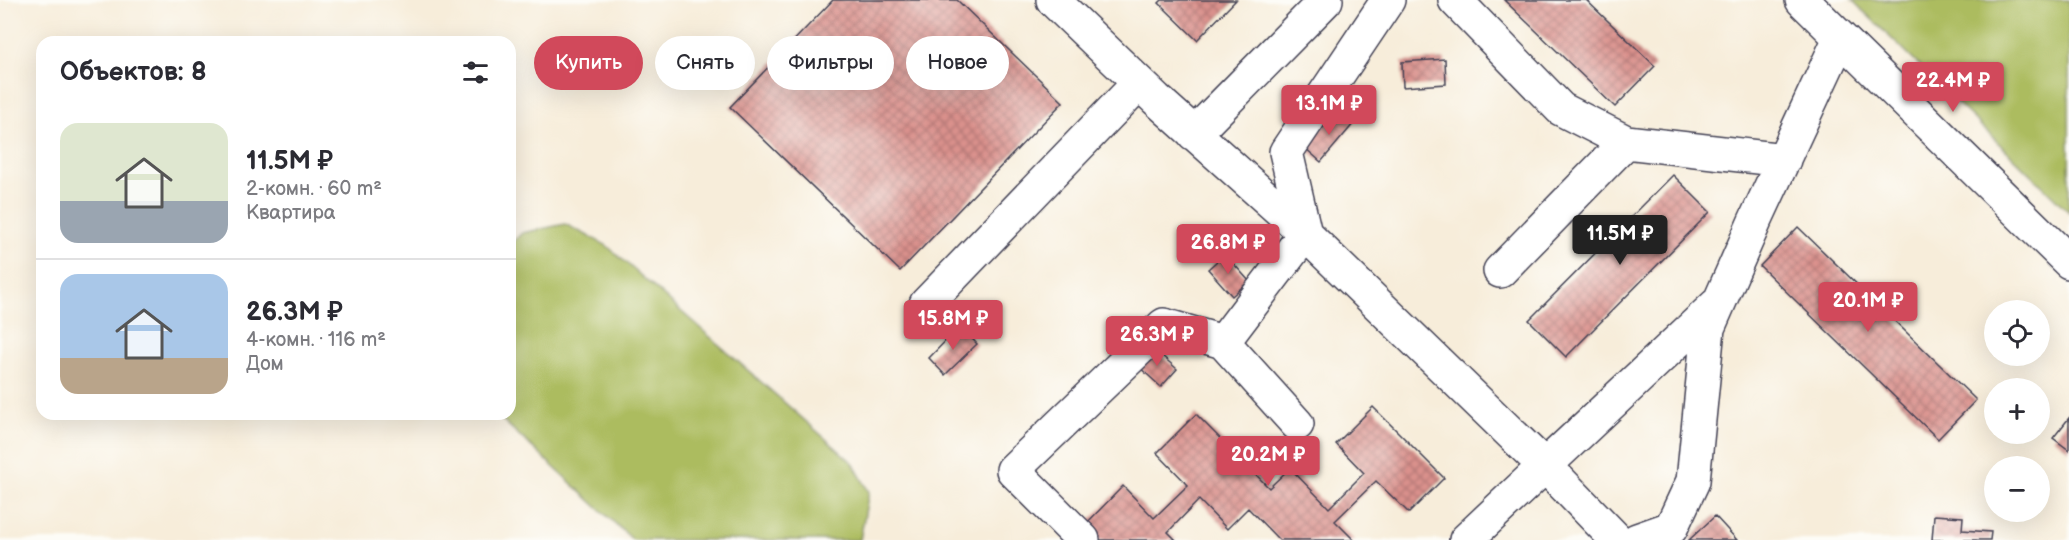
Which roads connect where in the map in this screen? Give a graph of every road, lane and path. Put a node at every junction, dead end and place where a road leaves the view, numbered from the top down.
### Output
1 (1053, 0) edge
2 (1326, 0) edge
3 (1388, 0) edge
4 (1455, 0) edge
5 (1802, 0) edge
6 (1840, 38) junction
7 (1139, 83) junction
8 (1194, 134) junction
9 (1626, 142) junction
10 (1784, 160) junction
11 (1305, 234) junction
12 (2069, 262) edge
13 (1500, 271) dead end
14 (1720, 302) junction
15 (926, 304) dead end
16 (1223, 342) junction
17 (1298, 424) dead end
18 (1544, 466) junction
19 (1083, 540) edge
20 (1466, 540) edge
21 (1617, 540) edge
22 (1637, 540) edge

1 - 7 street
2 - 8 street
3 - 11 street
4 - 9 street
5 - 6 street
6 - 10 street
6 - 12 street
7 - 8 street
7 - 15 street
8 - 11 street
9 - 10 street
9 - 13 street
10 - 14 street
11 - 16 street
11 - 18 street
14 - 18 street
14 - 22 street
16 - 17 street
16 - 19 street
18 - 20 street
18 - 21 street

